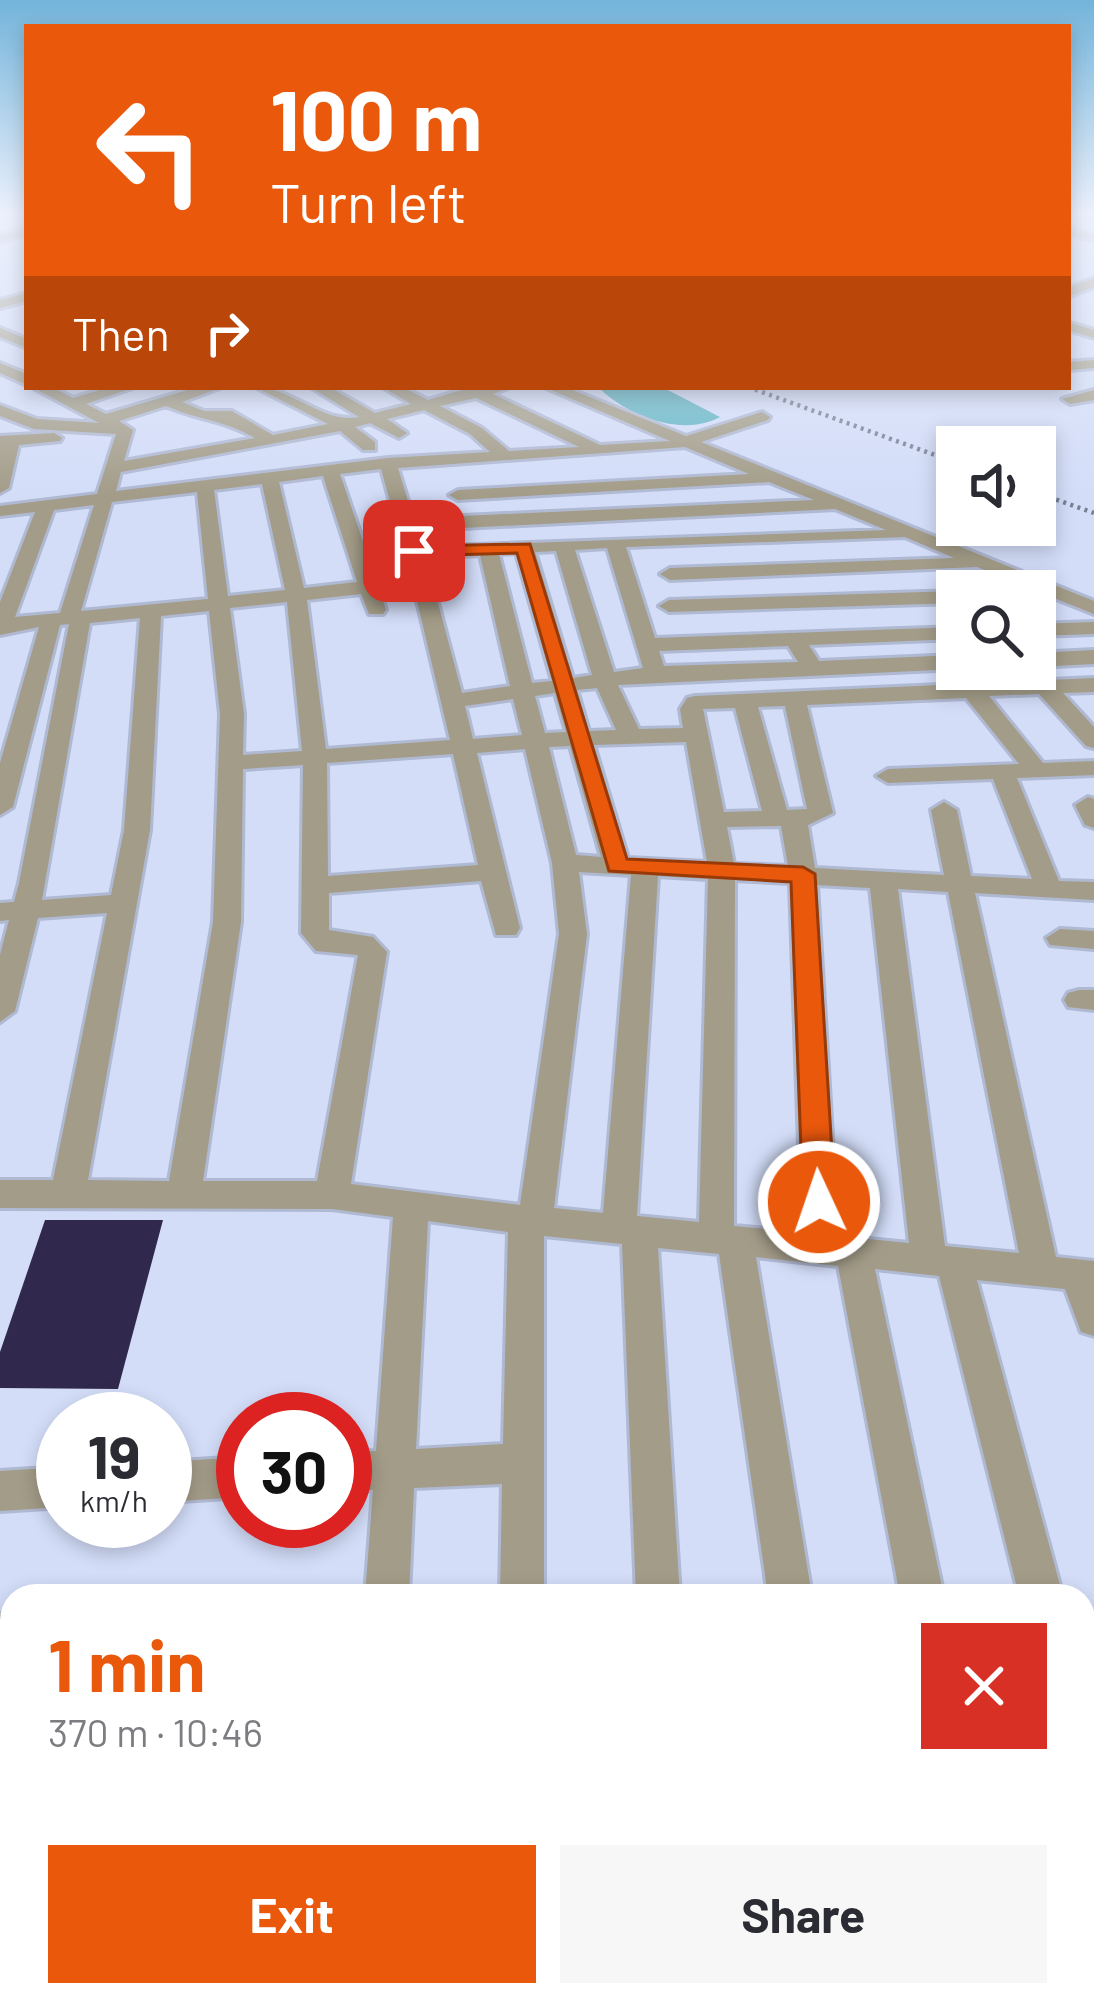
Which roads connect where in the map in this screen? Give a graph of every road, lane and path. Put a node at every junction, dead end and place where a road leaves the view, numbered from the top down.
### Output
1 (47, 390) edge
2 (107, 390) edge
3 (203, 390) edge
4 (219, 390) edge
5 (269, 390) edge
6 (324, 390) edge
7 (397, 390) edge
8 (470, 390) edge
9 (560, 390) edge
10 (74, 395) edge
11 (1094, 395) edge
12 (1070, 399) dead end
13 (167, 401) junction
14 (428, 404) junction
15 (0, 410) edge
16 (376, 416) junction
17 (762, 417) dead end
18 (108, 418) junction
19 (343, 425) junction
20 (125, 430) junction
21 (400, 433) dead end
22 (302, 435) junction
23 (81, 436) dead end
24 (6, 441) edge
25 (271, 441) junction
26 (684, 442) junction
27 (599, 449) junction
28 (502, 454) junction
29 (378, 455) junction
30 (451, 457) junction
31 (743, 465) junction
32 (114, 468) junction
33 (330, 471) junction
34 (774, 478) junction
35 (270, 479) junction
36 (457, 487) junction
37 (0, 488) edge
38 (205, 488) junction
39 (104, 500) junction
40 (840, 505) junction
41 (46, 507) junction
42 (0, 511) edge
43 (463, 522) junction
44 (913, 534) junction
45 (670, 541) junction
46 (615, 542) junction
47 (564, 545) junction
48 (524, 547) junction
49 (478, 550) junction
50 (414, 551) junction
51 (358, 556) junction
52 (982, 562) junction
53 (670, 574) junction
54 (369, 587) junction
55 (1056, 594) edge
56 (1060, 594) junction
57 (296, 595) junction
58 (936, 598) edge
59 (221, 606) junction
60 (669, 606) junction
61 (1094, 608) edge
62 (376, 610) dead end
63 (151, 611) junction
64 (67, 618) junction
65 (1, 626) edge
66 (1094, 628) edge
67 (1056, 630) edge
68 (936, 635) edge
69 (795, 640) junction
70 (654, 644) junction
71 (1094, 657) edge
72 (1056, 659) edge
73 (936, 663) edge
74 (812, 668) junction
75 (655, 673) junction
76 (605, 680) junction
77 (1094, 685) edge
78 (1056, 686) edge
79 (565, 687) junction
80 (947, 690) edge
81 (973, 690) edge
82 (1049, 690) edge
83 (521, 692) junction
84 (794, 696) junction
85 (744, 698) junction
86 (452, 701) junction
87 (698, 735) junction
88 (631, 737) junction
89 (581, 738) junction
90 (534, 741) junction
91 (1094, 741) edge
92 (463, 745) junction
93 (315, 757) junction
94 (231, 764) junction
95 (1094, 768) edge
96 (1003, 772) junction
97 (1038, 772) junction
98 (888, 776) dead end
99 (0, 807) edge
100 (944, 810) dead end
101 (786, 818) junction
102 (711, 820) junction
103 (565, 863) junction
104 (631, 867) junction
105 (722, 869) junction
106 (493, 872) junction
107 (803, 874) junction
108 (883, 879) junction
109 (960, 884) junction
110 (315, 886) junction
111 (1049, 889) junction
112 (1094, 892) edge
113 (123, 903) junction
114 (13, 910) edge
115 (506, 928) dead end
116 (1060, 938) dead end
117 (1094, 940) edge
118 (0, 1011) edge
119 (184, 1192) junction
120 (68, 1193) junction
121 (0, 1194) edge
122 (332, 1196) junction
123 (411, 1204) junction
124 (531, 1221) junction
125 (629, 1230) junction
126 (726, 1240) junction
127 (837, 1251) junction
128 (941, 1261) junction
129 (1071, 1274) edge
130 (1094, 1320) edge
131 (524, 1462) junction
132 (397, 1469) junction
133 (372, 1470) edge
134 (36, 1489) edge
135 (0, 1491) edge
136 (388, 1584) edge
137 (522, 1584) edge
138 (657, 1584) edge
139 (788, 1584) edge
140 (919, 1584) edge
141 (1037, 1584) edge

1 - 10 street
2 - 10 street
3 - 13 street
4 - 22 street
5 - 19 street
6 - 16 street
7 - 14 street
8 - 14 street
8 - 27 street
9 - 26 street
10 - 18 street
11 - 12 street
13 - 18 street
13 - 25 street
14 - 16 street
14 - 28 street
15 - 20 street
16 - 19 street
16 - 21 street
17 - 26 street
18 - 20 street
19 - 22 street
19 - 29 street
20 - 32 street
22 - 25 street
23 - 24 street
24 - 37 street
25 - 32 street
26 - 27 street
26 - 31 street
27 - 28 street
28 - 30 street
29 - 30 street
29 - 33 street
29 - 50 street
30 - 36 street
31 - 34 street
31 - 36 street
32 - 39 street
33 - 35 street
33 - 51 street
34 - 36 street
34 - 40 street
35 - 38 street
35 - 57 street
36 - 43 street
38 - 39 street
38 - 59 street
39 - 41 street
39 - 64 street
40 - 43 street
40 - 44 street
41 - 42 street
41 - 65 street
43 - 49 street
44 - 45 street
44 - 52 street
45 - 46 street
45 - 53 street
46 - 47 street
46 - 70 street
47 - 48 street
47 - 76 street
48 - 49 street
48 - 79 street
49 - 50 street
49 - 83 street
50 - 51 street
50 - 86 street
51 - 54 street
52 - 53 street
52 - 56 street
53 - 60 street
54 - 57 street
54 - 62 street
55 - 56 street
56 - 61 street
57 - 59 street
57 - 93 street
58 - 60 street
59 - 63 street
59 - 94 street
60 - 70 street
63 - 64 street
63 - 113 street
64 - 65 street
64 - 99 street
64 - 114 street
66 - 67 street
68 - 69 street
69 - 70 street
69 - 74 street
70 - 75 street
71 - 72 street
73 - 74 street
74 - 75 street
75 - 76 street
76 - 79 street
76 - 88 street
77 - 78 street
79 - 83 street
79 - 89 street
80 - 84 street
81 - 97 street
82 - 91 street
83 - 86 street
83 - 90 street
84 - 85 street
84 - 101 street
85 - 87 street
85 - 101 street
86 - 92 street
87 - 88 street
87 - 102 street
88 - 89 street
89 - 90 street
89 - 104 street
90 - 92 street
90 - 103 street
92 - 93 street
92 - 106 street
93 - 94 street
93 - 110 street
94 - 119 street
95 - 97 street
96 - 97 street
96 - 98 street
96 - 111 street
100 - 109 street
101 - 102 street
101 - 107 street
102 - 105 street
103 - 104 street
103 - 124 street
104 - 105 street
104 - 125 street
105 - 107 street
105 - 126 street
106 - 110 street
106 - 115 street
107 - 108 street
107 - 127 street
108 - 109 street
108 - 128 street
109 - 111 street
109 - 129 street
110 - 122 street
111 - 112 street
113 - 114 street
113 - 120 street
114 - 118 street
116 - 117 street
119 - 120 street
119 - 122 street
120 - 121 street
122 - 123 street
123 - 124 street
123 - 132 street
124 - 125 street
124 - 131 street
125 - 126 street
125 - 138 street
126 - 127 street
126 - 139 street
127 - 128 street
127 - 140 street
128 - 129 street
128 - 141 street
129 - 130 street
131 - 132 street
131 - 137 street
132 - 133 street
132 - 136 street
134 - 135 street

